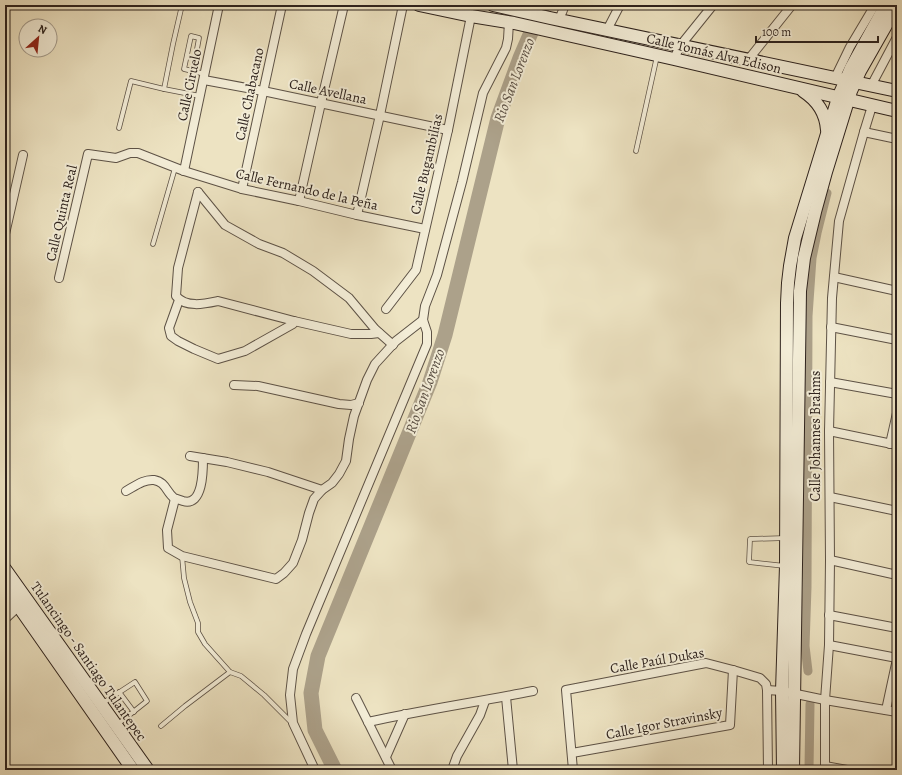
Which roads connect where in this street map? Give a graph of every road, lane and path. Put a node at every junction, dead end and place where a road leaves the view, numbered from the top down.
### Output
1 (182, 5) edge
2 (219, 5) edge
3 (282, 5) edge
4 (344, 5) edge
5 (403, 5) edge
6 (419, 5) edge
7 (493, 5) edge
8 (565, 5) edge
9 (620, 5) edge
10 (713, 5) edge
11 (792, 5) edge
12 (875, 5) edge
13 (886, 5) edge
14 (897, 6) edge
15 (518, 9) edge
16 (471, 16) junction
17 (554, 19) junction
18 (512, 22) junction
19 (607, 30) junction
20 (897, 37) edge
21 (680, 46) junction
22 (657, 55) junction
23 (674, 59) junction
24 (748, 60) junction
25 (193, 72) junction
26 (204, 77) junction
27 (845, 80) junction
28 (871, 86) junction
29 (164, 89) junction
30 (799, 89) junction
31 (263, 91) junction
32 (897, 91) edge
33 (200, 96) junction
34 (843, 99) junction
35 (320, 103) junction
36 (872, 106) junction
37 (897, 111) edge
38 (380, 115) junction
39 (119, 128) dead end
40 (448, 130) junction
41 (864, 132) junction
42 (827, 134) junction
43 (897, 140) edge
44 (636, 151) dead end
45 (88, 154) joint
46 (23, 155) dead end
47 (175, 167) junction
48 (184, 171) junction
49 (242, 189) junction
50 (299, 201) junction
51 (357, 215) junction
52 (425, 229) junction
53 (5, 234) edge
54 (154, 244) dead end
55 (59, 278) dead end
56 (834, 278) junction
57 (897, 291) edge
58 (179, 300) junction
59 (386, 310) dead end
60 (423, 320) junction
61 (294, 321) junction
62 (831, 327) junction
63 (379, 333) junction
64 (897, 340) edge
65 (393, 345) junction
66 (830, 382) junction
67 (234, 385) dead end
68 (897, 394) edge
69 (359, 403) junction
70 (897, 413) edge
71 (829, 431) junction
72 (894, 444) edge
73 (190, 456) dead end
74 (203, 458) junction
75 (322, 490) junction
76 (126, 491) dead end
77 (830, 497) junction
78 (176, 499) junction
79 (897, 511) edge
80 (786, 538) junction
81 (182, 556) junction
82 (830, 560) junction
83 (786, 566) junction
84 (5, 569) edge
85 (897, 575) edge
86 (5, 588) edge
87 (20, 600) junction
88 (5, 609) edge
89 (829, 615) junction
90 (5, 619) edge
91 (897, 628) edge
92 (829, 645) junction
93 (897, 659) edge
94 (733, 670) junction
95 (230, 672) junction
96 (767, 690) junction
97 (119, 692) junction
98 (534, 692) dead end
99 (788, 692) junction
100 (506, 697) junction
101 (356, 698) dead end
102 (825, 700) junction
103 (485, 701) junction
104 (97, 708) junction
105 (886, 710) junction
106 (134, 712) junction
107 (897, 712) edge
108 (405, 714) junction
109 (368, 722) junction
110 (293, 723) junction
111 (161, 726) dead end
112 (112, 730) junction
113 (572, 753) junction
114 (386, 757) junction
115 (825, 768) edge
116 (133, 770) edge
117 (148, 770) edge
118 (315, 770) edge
119 (392, 770) edge
120 (452, 770) edge
121 (513, 770) edge
122 (573, 770) edge
123 (768, 770) edge
124 (783, 770) edge
125 (793, 770) edge
126 (847, 770) edge

1 - 29 lane
2 - 26 street, Calle Ciruelo
3 - 31 street, Calle Chabacano
4 - 35 street
5 - 38 street
6 - 16 main road, Calle Tomás Alva Edison
7 - 15 main road, Calle Tomás Alva Edison
8 - 17 street
9 - 19 street
10 - 21 street
11 - 24 street
12 - 27 street
13 - 27 main road
14 - 27 main road
15 - 17 main road, Calle Tomás Alva Edison
16 - 18 main road, Calle Tomás Alva Edison
16 - 40 street, Calle Bugambilias
17 - 19 main road, Calle Tomás Alva Edison
18 - 22 main road, Calle Tomás Alva Edison
18 - 60 street
19 - 21 main road, Calle Tomás Alva Edison
20 - 28 street
21 - 23 street
21 - 24 main road, Calle Tomás Alva Edison
22 - 23 main road, Calle Tomás Alva Edison
22 - 44 lane
23 - 30 main road, Calle Tomás Alva Edison
24 - 27 main road, Calle Tomás Alva Edison
25 - 25 lane
25 - 26 lane
26 - 31 street, Calle Avellana
26 - 33 street, Calle Ciruelo
27 - 28 main road, Calle Tomás Alva Edison
27 - 34 main road, Calle Johannes Brahms
28 - 32 main road, Calle Tomás Alva Edison
29 - 33 lane
29 - 39 lane
30 - 34 main road, Calle Tomás Alva Edison
30 - 42 main road
31 - 35 street, Calle Avellana
31 - 49 street, Calle Chabacano
33 - 48 street, Calle Ciruelo
34 - 36 main road, Calle Tomás Alva Edison
34 - 42 main road, Calle Johannes Brahms
34 - 99 main road, Calle Johannes Brahms
35 - 38 street, Calle Avellana
35 - 50 street
36 - 37 main road, Calle Tomás Alva Edison
36 - 41 street, Calle Johannes Brahms
38 - 40 street, Calle Avellana
38 - 51 street
40 - 52 street, Calle Bugambilias
41 - 43 street
41 - 56 street, Calle Johannes Brahms
42 - 80 main road, Calle Johannes Brahms
45 - 47 street, Calle Fernando de la Peña
45 - 55 street, Calle Quinta Real
46 - 53 street
47 - 48 street, Calle Fernando de la Peña
47 - 54 lane
48 - 49 street, Calle Fernando de la Peña
49 - 50 street, Calle Fernando de la Peña
50 - 51 street, Calle Fernando de la Peña
51 - 52 street, Calle Fernando de la Peña
52 - 59 street, Calle Bugambilias
56 - 57 street
56 - 62 street, Calle Johannes Brahms
58 - 61 street
58 - 61 street
58 - 63 street
60 - 65 street
60 - 110 street
61 - 63 street
62 - 64 street
62 - 66 street, Calle Johannes Brahms
63 - 65 street
65 - 69 street
66 - 68 street
66 - 71 street, Calle Johannes Brahms
67 - 69 street
69 - 75 street
70 - 72 street
71 - 72 street
71 - 77 street, Calle Johannes Brahms
73 - 74 street
74 - 75 street
74 - 78 street
75 - 81 street
76 - 78 street
77 - 79 street
77 - 82 street, Calle Johannes Brahms
78 - 81 street
80 - 83 main road, Calle Johannes Brahms
80 - 83 lane
81 - 95 lane
82 - 85 street
82 - 89 street, Calle Johannes Brahms
83 - 99 main road, Calle Johannes Brahms
84 - 87 main road, Tulancingo - Santiago Tulantepec
86 - 87 main road, Tulancingo - Santiago Tulantepec
87 - 88 street
87 - 90 street
87 - 104 main road, Tulancingo - Santiago Tulantepec
89 - 91 street
89 - 92 street, Calle Johannes Brahms
92 - 93 street
92 - 102 street, Calle Johannes Brahms
93 - 105 street
94 - 96 street, Calle Paúl Dukas
94 - 113 street, Calle Igor Stravinsky
94 - 113 street, Calle Paúl Dukas
95 - 110 lane
95 - 111 lane
96 - 99 street
96 - 123 street
97 - 104 lane
97 - 106 lane
97 - 106 lane
98 - 100 street
99 - 102 street
99 - 124 main road
99 - 125 main road
100 - 103 street
100 - 121 street
101 - 109 street
102 - 105 street
102 - 115 street, Calle Johannes Brahms
103 - 108 street
103 - 120 street
104 - 112 main road, Tulancingo - Santiago Tulantepec
105 - 107 street
106 - 112 lane
108 - 109 street
108 - 114 street
109 - 114 street
110 - 118 street
112 - 116 main road, Tulancingo - Santiago Tulantepec
112 - 117 main road, Tulancingo - Santiago Tulantepec
113 - 122 street
114 - 119 street
115 - 126 street

